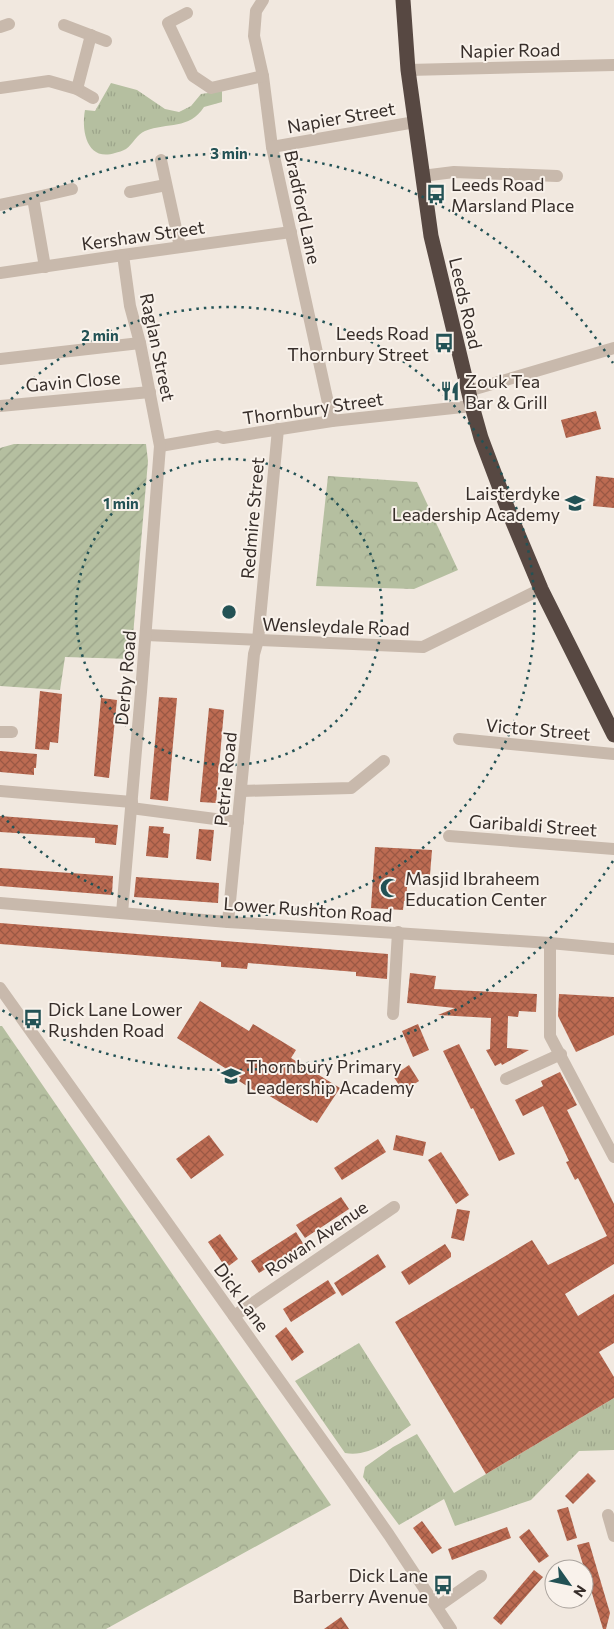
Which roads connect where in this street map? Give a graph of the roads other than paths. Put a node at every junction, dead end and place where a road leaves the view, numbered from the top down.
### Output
1 (263, 0) edge
2 (402, 0) edge
3 (187, 13) dead end
4 (64, 25) dead end
5 (91, 35) junction
6 (106, 41) dead end
7 (614, 65) edge
8 (408, 70) junction
9 (263, 76) junction
10 (0, 88) edge
11 (77, 88) junction
12 (92, 98) dead end
13 (415, 122) junction
14 (272, 147) junction
15 (161, 160) dead end
16 (422, 176) junction
17 (556, 176) dead end
18 (166, 185) junction
19 (72, 189) dead end
20 (130, 192) dead end
21 (33, 198) junction
22 (0, 205) edge
23 (291, 232) junction
24 (180, 247) junction
25 (123, 255) junction
26 (44, 267) junction
27 (0, 273) edge
28 (140, 343) junction
29 (614, 348) edge
30 (0, 359) edge
31 (150, 392) junction
32 (470, 399) junction
33 (0, 406) edge
34 (332, 421) junction
35 (278, 429) junction
36 (160, 446) junction
37 (541, 589) junction
38 (146, 635) junction
39 (258, 640) junction
40 (614, 735) edge
41 (458, 739) dead end
42 (614, 754) edge
43 (384, 761) dead end
44 (242, 791) junction
45 (0, 792) edge
46 (131, 805) junction
47 (238, 822) junction
48 (449, 836) dead end
49 (614, 849) edge
50 (0, 903) edge
51 (122, 913) junction
52 (228, 922) junction
53 (398, 932) junction
54 (550, 942) junction
55 (614, 949) edge
56 (0, 988) edge
57 (393, 1014) dead end
58 (561, 1054) junction
59 (506, 1079) dead end
60 (614, 1157) edge
61 (394, 1206) dead end
62 (234, 1316) junction
63 (608, 1515) dead end
64 (614, 1536) edge
65 (482, 1576) dead end
66 (437, 1608) junction
67 (451, 1629) edge

1 - 9 street, Bradford Lane
2 - 8 highway, Leeds Road
3 - 9 street
4 - 5 street
5 - 6 street
5 - 11 street
7 - 8 street, Napier Road
8 - 13 highway, Leeds Road
9 - 14 street, Bradford Lane
10 - 11 street
11 - 12 street
13 - 14 street, Napier Street
13 - 16 highway, Leeds Road
14 - 23 street, Bradford Lane
15 - 18 street
16 - 17 street
16 - 32 highway, Leeds Road
18 - 20 street
18 - 24 street
19 - 21 street
21 - 22 street
21 - 26 street
23 - 24 street, Kershaw Street
23 - 34 street, Bradford Lane
24 - 25 street, Kershaw Street
25 - 26 street, Kershaw Street
25 - 28 street, Raglan Street
26 - 27 street, Kershaw Street
28 - 30 street
28 - 31 street, Raglan Street
29 - 32 street, Thornbury Street
31 - 33 street, Gavin Close
31 - 36 street, Raglan Street
32 - 34 street, Thornbury Street
32 - 37 highway, Leeds Road
34 - 35 street, Thornbury Street
35 - 36 street, Thornbury Street
35 - 39 street, Redmire Street
36 - 38 street, Derby Road
37 - 39 street, Wensleydale Road
37 - 40 highway, Leeds Road
38 - 39 street, Wensleydale Road
38 - 46 street, Derby Road
39 - 44 street, Petrie Road
41 - 42 street, Victor Street
43 - 44 street
44 - 47 street, Petrie Road
45 - 46 street
46 - 47 street
46 - 51 street, Derby Road
47 - 52 street, Petrie Road
48 - 49 street, Garibaldi Street
50 - 51 street, Lower Rushton Road
51 - 52 street, Lower Rushton Road
52 - 53 street, Lower Rushton Road
53 - 54 street, Lower Rushton Road
53 - 57 street
54 - 55 street, Lower Rushton Road
54 - 58 street
56 - 62 street, Dick Lane
58 - 59 street
58 - 60 street
61 - 62 street, Rowan Avenue
62 - 66 street, Dick Lane
63 - 64 street
65 - 66 street
66 - 67 street, Dick Lane

